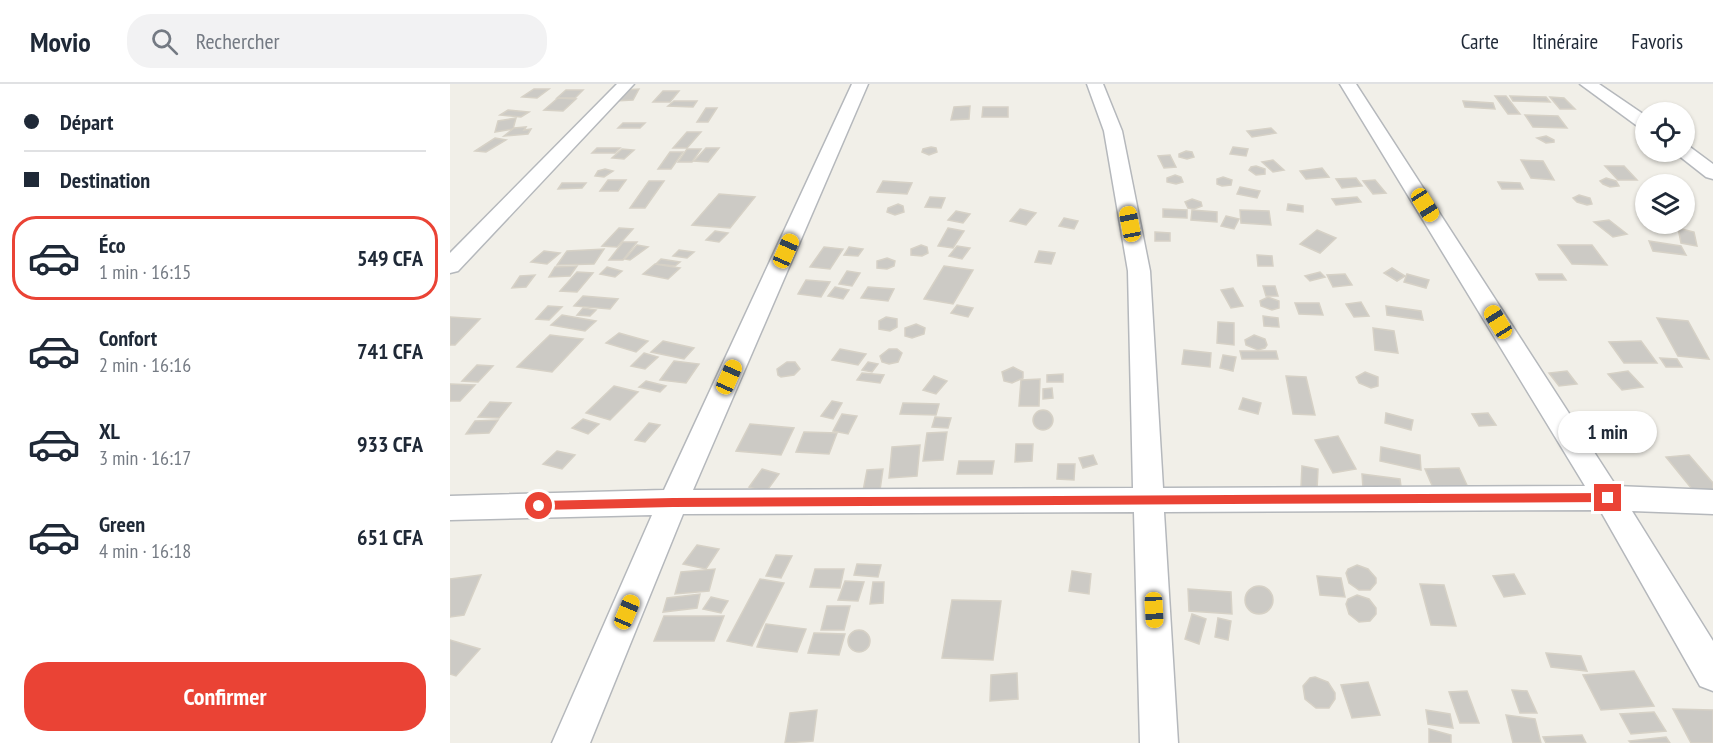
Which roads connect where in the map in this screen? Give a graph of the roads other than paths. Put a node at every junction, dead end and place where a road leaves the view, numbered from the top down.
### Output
1 (626, 84) edge
2 (860, 84) edge
3 (1095, 84) edge
4 (1348, 84) edge
5 (1588, 84) edge
6 (1635, 116) edge
7 (1695, 160) edge
8 (1713, 173) edge
9 (450, 266) edge
10 (1608, 498) junction
11 (1149, 500) junction
12 (673, 502) junction
13 (1713, 502) edge
14 (450, 508) edge
15 (1713, 674) edge
16 (571, 743) edge
17 (1160, 743) edge

1 - 9 street
2 - 12 street
3 - 11 street
4 - 10 street
5 - 6 street
7 - 8 street
10 - 11 street
10 - 13 street
10 - 15 street
11 - 12 street
11 - 17 street
12 - 14 street
12 - 16 street

